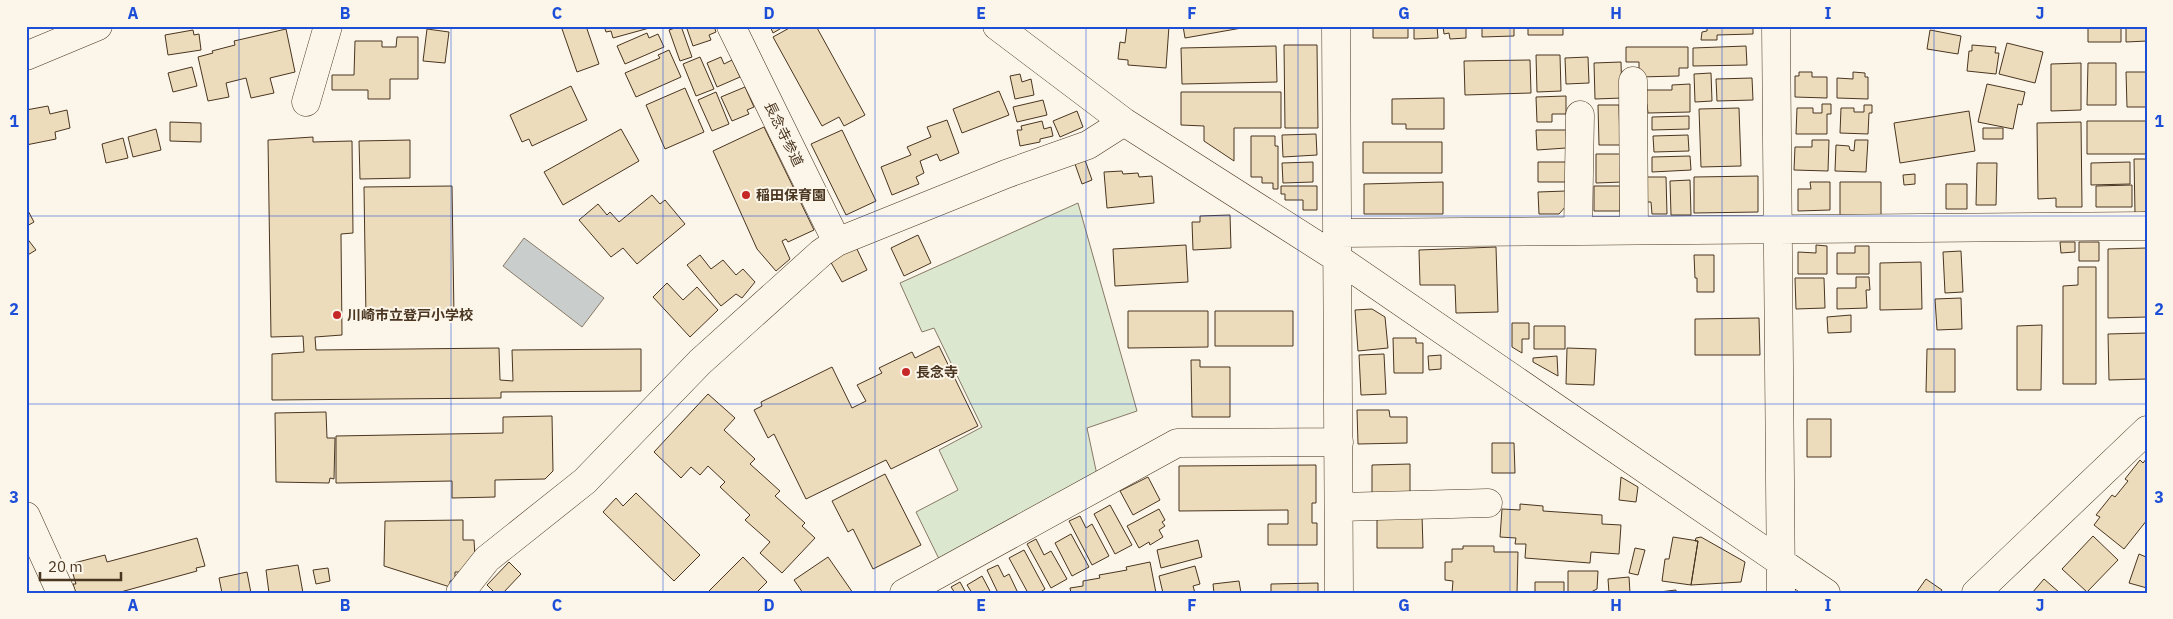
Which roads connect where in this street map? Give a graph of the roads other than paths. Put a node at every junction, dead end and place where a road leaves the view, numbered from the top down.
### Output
1 (98, 26) edge
2 (328, 26) edge
3 (731, 26) edge
4 (997, 26) edge
5 (1336, 26) edge
6 (1776, 26) edge
7 (26, 56) edge
8 (1634, 81) dead end
9 (306, 102) dead end
10 (1580, 115) dead end
11 (1124, 122) junction
12 (2147, 226) edge
13 (1777, 228) junction
14 (1634, 230) junction
15 (1578, 231) junction
16 (837, 242) junction
17 (1338, 246) junction
18 (2147, 430) edge
19 (1339, 442) junction
20 (1488, 503) dead end
21 (1340, 507) junction
22 (26, 516) edge
23 (1781, 561) junction
24 (61, 593) edge
25 (460, 593) edge
26 (904, 593) edge
27 (1340, 593) edge
28 (1781, 593) edge
29 (1826, 593) edge
30 (1976, 593) edge

1 - 7 street
2 - 9 street
3 - 16 street, 長念寺参道
4 - 11 street
5 - 17 street
6 - 13 street
8 - 14 street
10 - 15 street
11 - 16 street
11 - 17 street
12 - 13 street
13 - 14 street
13 - 23 street
14 - 15 street
15 - 17 street
16 - 25 street
17 - 19 street
17 - 23 street
18 - 30 street
19 - 21 street
19 - 26 street
20 - 21 street
21 - 27 street
22 - 24 street
23 - 28 street
23 - 29 street

